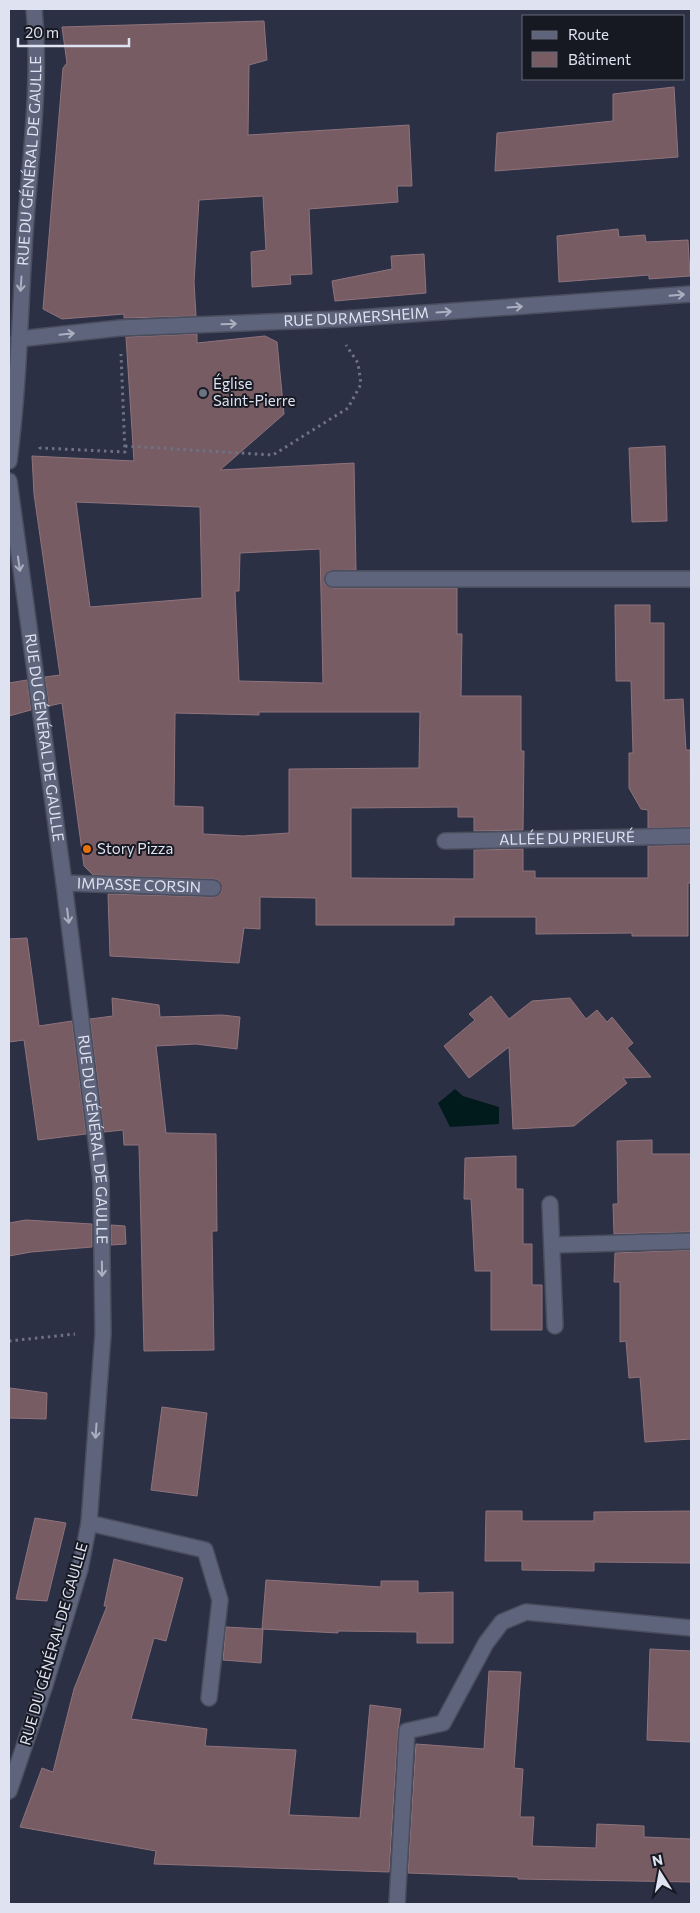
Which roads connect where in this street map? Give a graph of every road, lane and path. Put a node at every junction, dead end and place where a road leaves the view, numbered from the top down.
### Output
1 (34, 9) edge
2 (691, 294) edge
3 (342, 319) junction
4 (120, 328) junction
5 (19, 339) junction
6 (41, 440) dead end
7 (125, 446) junction
8 (9, 461) edge
9 (9, 481) edge
10 (333, 579) dead end
11 (691, 579) edge
12 (691, 836) edge
13 (445, 841) dead end
14 (64, 883) junction
15 (213, 888) dead end
16 (550, 1204) dead end
17 (691, 1241) edge
18 (552, 1245) junction
19 (556, 1326) dead end
20 (55, 1335) dead end
21 (9, 1341) edge
22 (89, 1523) junction
23 (691, 1628) edge
24 (209, 1698) dead end
25 (9, 1791) edge
26 (397, 1904) edge

1 -> 5 street, RUE DU GÉNÉRAL DE GAULLE
3 -> 2 street, RUE DURMERSHEIM
4 -> 3 street, RUE DURMERSHEIM
3 - 7 path
5 -> 4 street, RUE DURMERSHEIM
4 - 7 path
5 - 8 street, RUE DU GÉNÉRAL DE GAULLE
6 - 7 path
9 -> 14 street, RUE DU GÉNÉRAL DE GAULLE
10 - 11 street
12 - 13 street, ALLÉE DU PRIEURÉ
14 - 15 street, IMPASSE CORSIN
14 -> 22 street, RUE DU GÉNÉRAL DE GAULLE
16 - 18 street
17 - 18 street
18 - 19 street
20 - 21 path
22 - 24 street
22 - 25 street, RUE DU GÉNÉRAL DE GAULLE
23 - 26 street

